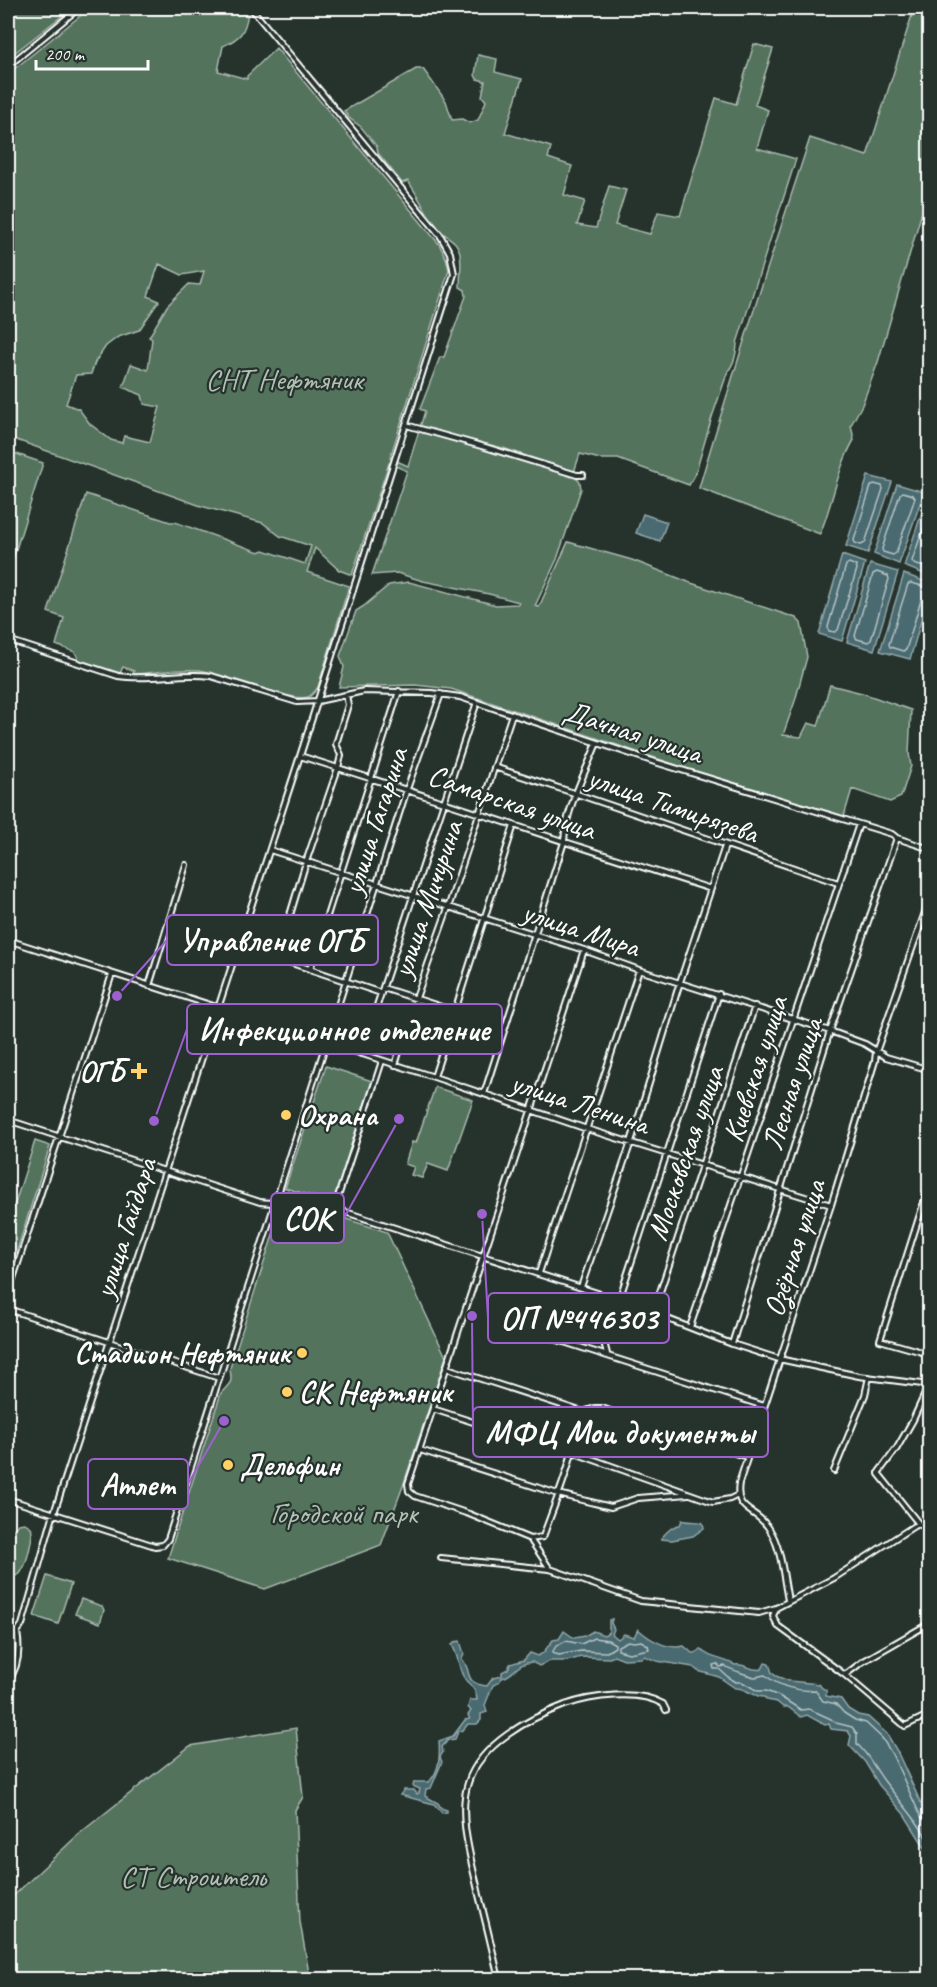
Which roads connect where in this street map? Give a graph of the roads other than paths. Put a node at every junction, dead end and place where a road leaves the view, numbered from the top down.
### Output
1 (79, 8) edge
2 (251, 8) edge
3 (8, 66) edge
4 (406, 425) junction
5 (583, 475) dead end
6 (8, 640) edge
7 (399, 691) junction
8 (346, 694) junction
9 (441, 694) junction
10 (318, 701) junction
11 (477, 702) junction
12 (512, 714) junction
13 (597, 743) junction
14 (300, 756) junction
15 (494, 767) junction
16 (338, 768) junction
17 (372, 778) junction
18 (407, 789) junction
19 (577, 794) junction
20 (443, 801) junction
21 (478, 813) junction
22 (859, 824) junction
23 (514, 825) junction
24 (897, 838) junction
25 (564, 842) junction
26 (725, 846) junction
27 (930, 849) edge
28 (270, 850) junction
29 (306, 862) junction
30 (186, 865) dead end
31 (341, 873) junction
32 (838, 883) junction
33 (376, 884) junction
34 (711, 889) junction
35 (413, 896) junction
36 (930, 898) edge
37 (448, 908) junction
38 (484, 919) junction
39 (535, 935) junction
40 (8, 940) edge
41 (238, 945) junction
42 (584, 950) junction
43 (277, 958) junction
44 (310, 969) junction
45 (639, 970) junction
46 (112, 974) junction
47 (345, 981) junction
48 (680, 982) junction
49 (149, 986) junction
50 (382, 990) junction
51 (719, 994) junction
52 (416, 998) junction
53 (755, 1006) junction
54 (218, 1008) junction
55 (454, 1011) junction
56 (793, 1019) junction
57 (831, 1031) junction
58 (326, 1044) junction
59 (876, 1052) junction
60 (361, 1054) junction
61 (382, 1061) junction
62 (395, 1065) junction
63 (930, 1070) edge
64 (434, 1077) junction
65 (484, 1094) junction
66 (531, 1109) junction
67 (8, 1120) edge
68 (587, 1129) junction
69 (58, 1136) junction
70 (631, 1142) junction
71 (667, 1154) junction
72 (704, 1165) junction
73 (166, 1171) junction
74 (742, 1177) junction
75 (930, 1183) edge
76 (780, 1189) junction
77 (276, 1203) junction
78 (831, 1205) junction
79 (334, 1209) junction
80 (484, 1256) junction
81 (539, 1273) junction
82 (581, 1287) junction
83 (8, 1294) edge
84 (619, 1300) junction
85 (8, 1309) edge
86 (653, 1313) junction
87 (690, 1327) junction
88 (542, 1335) dead end
89 (109, 1343) junction
90 (732, 1344) junction
91 (607, 1354) junction
92 (930, 1358) edge
93 (779, 1359) junction
94 (447, 1368) junction
95 (869, 1377) junction
96 (219, 1378) junction
97 (929, 1385) edge
98 (764, 1406) junction
99 (433, 1409) junction
100 (420, 1450) junction
101 (572, 1452) junction
102 (747, 1456) junction
103 (834, 1471) dead end
104 (558, 1494) junction
105 (690, 1494) junction
106 (738, 1495) junction
107 (8, 1499) edge
108 (54, 1514) junction
109 (920, 1524) junction
110 (930, 1530) edge
111 (530, 1539) junction
112 (441, 1558) dead end
113 (550, 1569) junction
114 (788, 1600) junction
115 (776, 1608) junction
116 (930, 1623) edge
117 (8, 1629) edge
118 (17, 1632) junction
119 (845, 1675) junction
120 (8, 1681) edge
121 (666, 1710) dead end
122 (930, 1714) edge
123 (499, 1980) edge

1 - 3 street
2 - 4 street, улица Гайдара
4 - 5 street
4 - 10 street, улица Гайдара
6 - 10 street, Дачная улица
7 - 8 street, Дачная улица
7 - 9 street, Дачная улица
7 - 17 street
8 - 10 street, Дачная улица
8 - 16 street
9 - 11 street, Дачная улица
9 - 18 street, улица Гагарина
10 - 14 street, улица Гайдара
11 - 12 street, Дачная улица
11 - 20 street
12 - 13 street, Дачная улица
12 - 15 street, улица Мичурина
13 - 19 street
13 - 22 street, Дачная улица
14 - 16 street, Самарская улица
14 - 28 street, улица Гайдара
15 - 19 street, улица Тимирязева
15 - 21 street, улица Мичурина
16 - 17 street, Самарская улица
16 - 29 street
17 - 18 street, Самарская улица
17 - 31 street
18 - 20 street, Самарская улица
18 - 33 street, улица Гагарина
19 - 25 street
19 - 26 street, улица Тимирязева
20 - 21 street, Самарская улица
20 - 35 street
21 - 23 street, Самарская улица
21 - 37 street, улица Мичурина
22 - 24 street, Дачная улица
22 - 32 street, Киевская улица
23 - 25 street, Самарская улица
23 - 38 street
24 - 27 street, Дачная улица
24 - 57 street, Лесная улица
25 - 34 street, Самарская улица
25 - 39 street
26 - 32 street, улица Тимирязева
26 - 34 street
28 - 29 street, улица Мира
28 - 41 street, улица Гайдара
29 - 31 street, улица Мира
29 - 43 street
30 - 49 street
31 - 33 street, улица Мира
31 - 44 street
32 - 56 street, Киевская улица
33 - 35 street, улица Мира
33 - 47 street, улица Гагарина
34 - 48 street
35 - 37 street, улица Мира
35 - 50 street
36 - 59 street, Озёрная улица
37 - 38 street, улица Мира
37 - 52 street, улица Мичурина
38 - 39 street, улица Мира
38 - 55 street
39 - 42 street, улица Мира
39 - 65 street
40 - 46 street, улица Ленина
41 - 43 street
41 - 54 street, улица Гайдара
42 - 45 street, улица Мира
42 - 66 street
43 - 44 street
44 - 47 street
45 - 48 street, улица Мира
45 - 68 street
46 - 49 street, улица Ленина
46 - 69 street
47 - 50 street
47 - 58 street, улица Гагарина
48 - 51 street, улица Мира
48 - 70 street
49 - 54 street, улица Ленина
50 - 52 street
50 - 60 street
51 - 53 street, улица Мира
51 - 71 street
52 - 55 street
52 - 62 street, улица Мичурина
53 - 56 street, улица Мира
53 - 72 street, Московская улица
54 - 58 street, улица Ленина
54 - 73 street, улица Гайдара
55 - 64 street
56 - 57 street, улица Мира
56 - 74 street, Киевская улица
57 - 59 street, улица Мира
57 - 76 street, Лесная улица
58 - 60 street, улица Ленина
58 - 77 street, улица Гагарина
59 - 63 street, улица Мира
59 - 78 street, Озёрная улица
60 - 61 street, улица Ленина
61 - 62 street, улица Ленина
61 - 79 street
62 - 64 street, улица Ленина
64 - 65 street, улица Ленина
65 - 66 street, улица Ленина
66 - 68 street, улица Ленина
66 - 80 street
67 - 69 street
68 - 70 street, улица Ленина
68 - 81 street
69 - 73 street
69 - 83 street
70 - 71 street, улица Ленина
70 - 82 street
71 - 72 street, улица Ленина
71 - 84 street
72 - 74 street, улица Ленина
72 - 86 street, Московская улица
73 - 77 street
73 - 89 street, улица Гайдара
74 - 76 street, улица Ленина
74 - 87 street, Киевская улица
75 - 92 street
76 - 78 street, улица Ленина
76 - 90 street, Лесная улица
77 - 79 street
77 - 96 street, улица Гагарина
78 - 93 street, Озёрная улица
79 - 80 street
80 - 81 street
80 - 94 street
81 - 82 street
82 - 84 street
84 - 86 street
84 - 91 street
85 - 89 street
86 - 87 street
87 - 90 street
88 - 91 street
89 - 96 street
89 - 108 street, улица Гайдара
90 - 93 street
91 - 98 street
93 - 95 street
93 - 98 street, Озёрная улица
94 - 99 street
94 - 102 street
95 - 97 street
95 - 103 street
96 - 108 street, улица Гагарина
97 - 109 street
98 - 102 street, Озёрная улица
99 - 100 street
99 - 101 street
100 - 104 street
100 - 111 street
101 - 104 street
101 - 105 street
102 - 106 street, Озёрная улица
104 - 105 street
104 - 111 street
105 - 106 street
106 - 114 street
107 - 108 street
108 - 118 street, улица Гайдара
109 - 110 street
109 - 114 street
111 - 113 street
112 - 113 street
113 - 115 street
114 - 115 street
115 - 119 street
116 - 119 street
117 - 118 street
118 - 120 street
119 - 122 street
121 - 123 street

